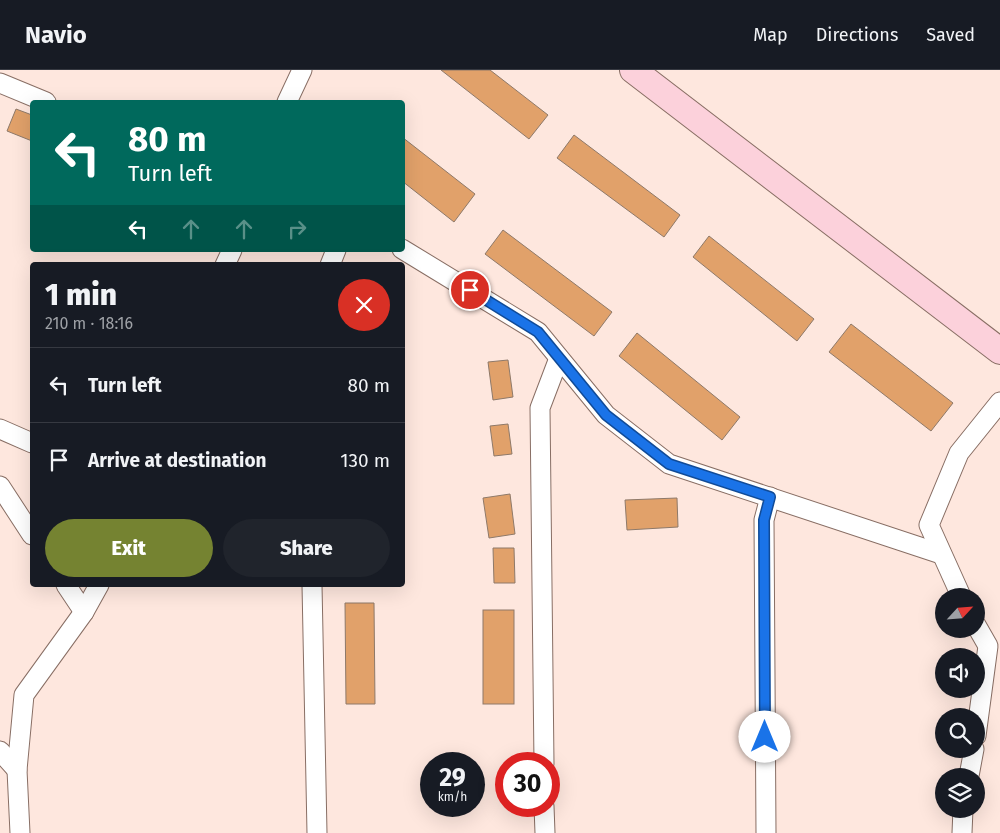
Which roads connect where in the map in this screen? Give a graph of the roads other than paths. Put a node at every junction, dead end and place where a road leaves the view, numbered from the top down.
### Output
1 (302, 70) edge
2 (633, 70) edge
3 (0, 83) edge
4 (41, 100) edge
5 (288, 100) edge
6 (405, 251) edge
7 (1000, 351) edge
8 (559, 358) junction
9 (1000, 402) edge
10 (0, 429) edge
11 (30, 442) edge
12 (0, 486) edge
13 (770, 497) junction
14 (30, 532) edge
15 (941, 554) junction
16 (67, 587) edge
17 (98, 587) edge
18 (312, 587) edge
19 (957, 588) edge
20 (84, 612) junction
21 (983, 638) edge
22 (980, 708) edge
23 (0, 751) edge
24 (544, 752) edge
25 (17, 770) junction
26 (544, 817) edge
27 (963, 818) edge
28 (20, 833) edge
29 (317, 833) edge
30 (545, 833) edge
31 (766, 833) edge
32 (962, 833) edge

1 - 5 street
2 - 7 street
3 - 4 street
6 - 8 street
8 - 13 street
8 - 24 street
9 - 15 street
10 - 11 street
12 - 14 street
13 - 15 street
13 - 31 street
15 - 19 street
16 - 20 street
17 - 20 street
18 - 29 street
20 - 25 street
21 - 22 street
23 - 25 street
25 - 28 street
26 - 30 street
27 - 32 street

